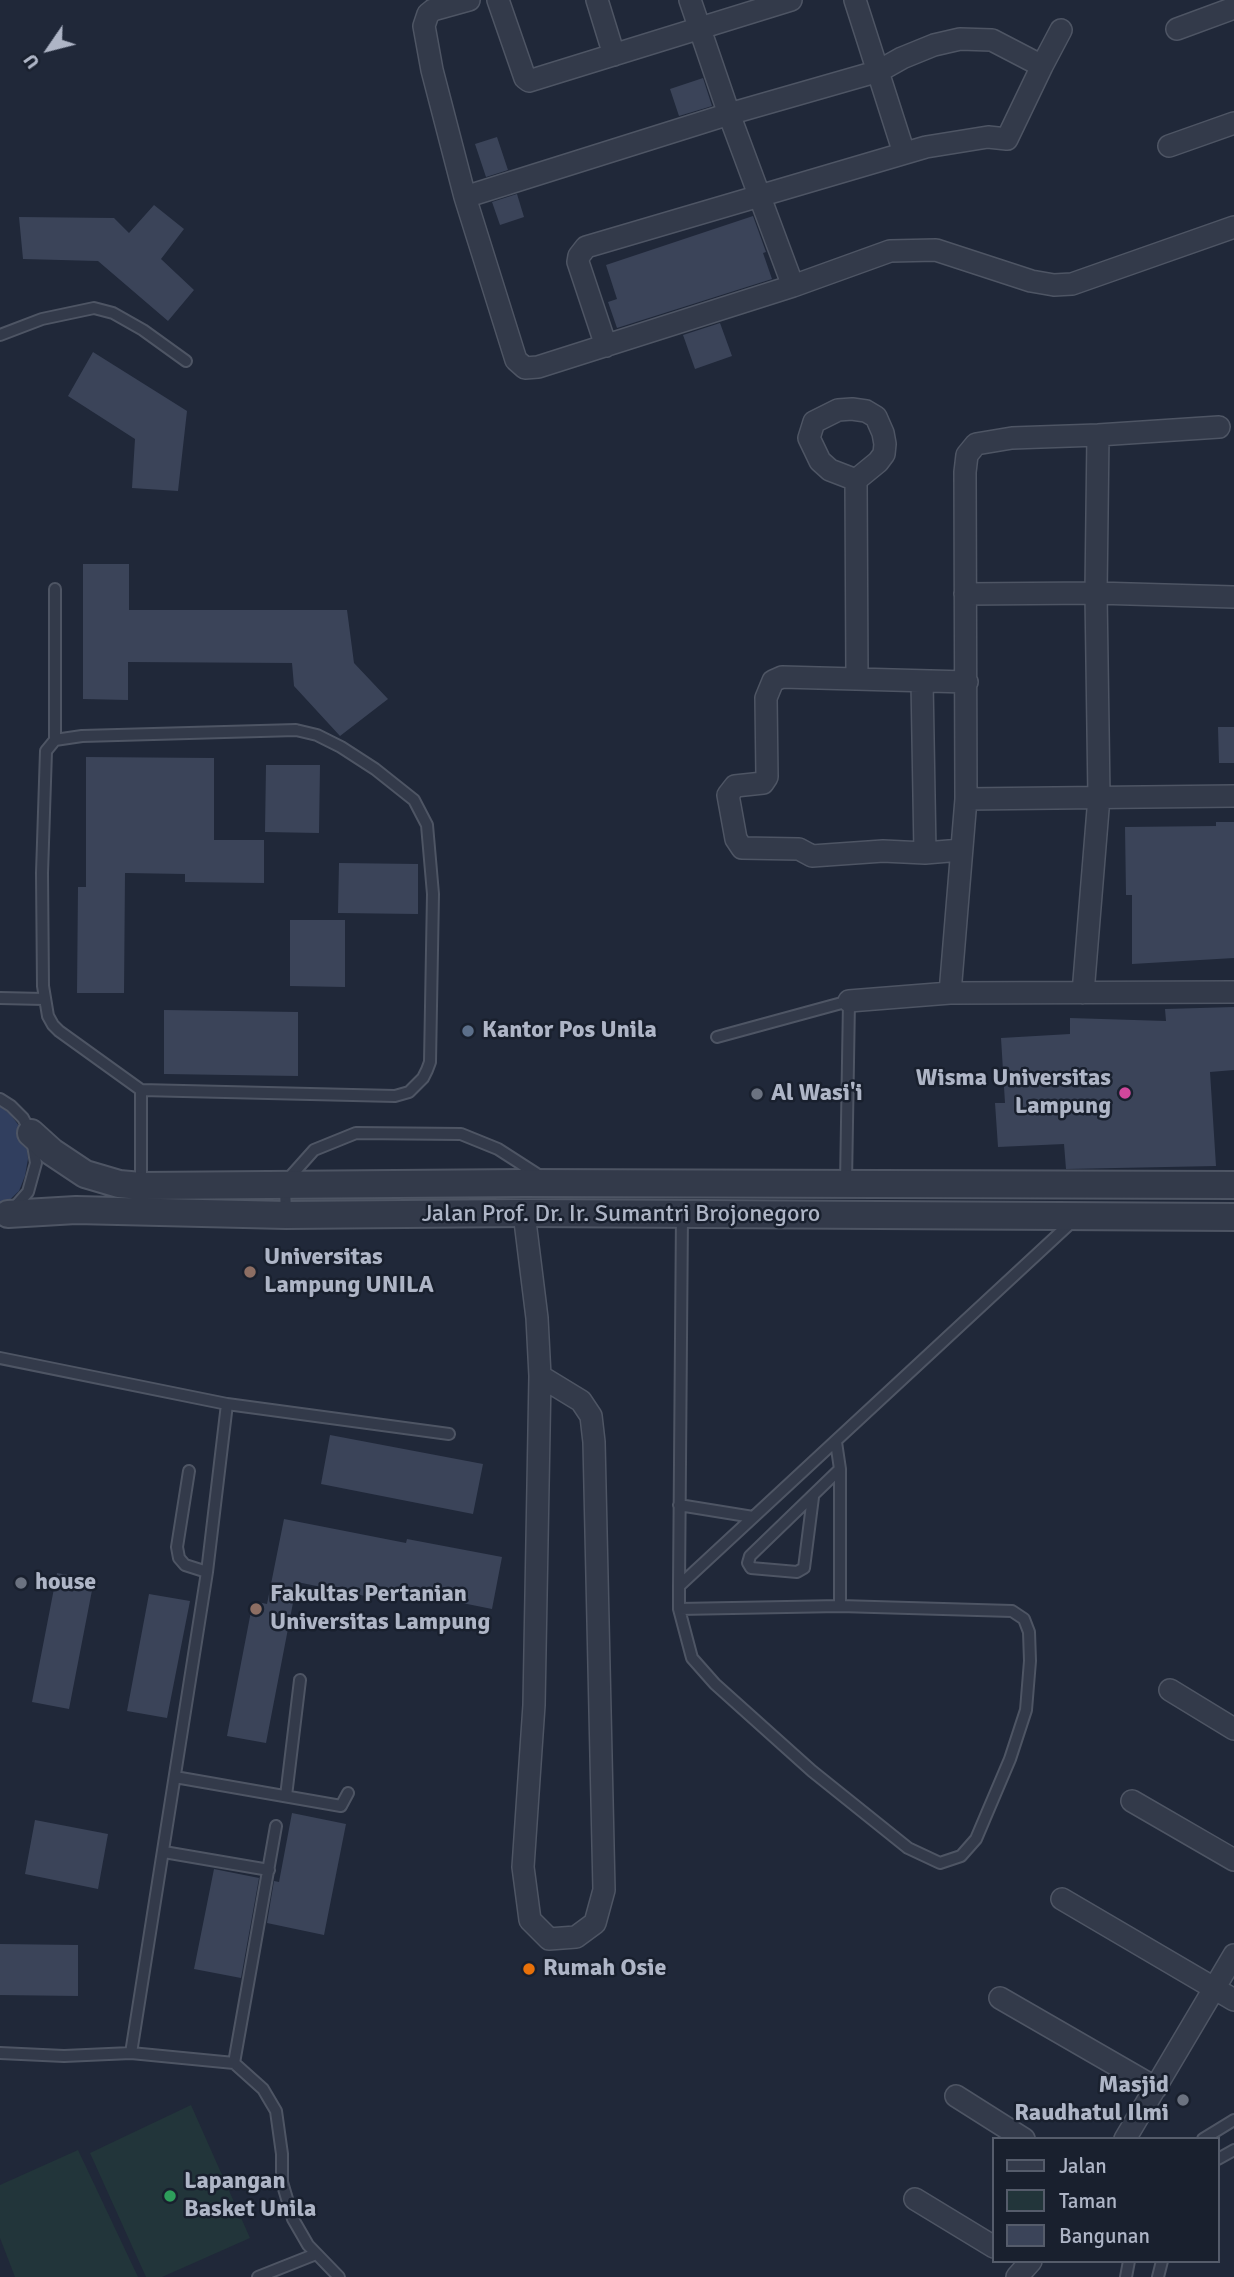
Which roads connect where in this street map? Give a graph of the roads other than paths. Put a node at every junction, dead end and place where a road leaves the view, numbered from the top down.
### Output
1 (469, 0) edge
2 (498, 0) edge
3 (597, 0) edge
4 (690, 0) edge
5 (791, 0) edge
6 (855, 0) edge
7 (1234, 8) edge
8 (699, 29) junction
9 (1177, 29) dead end
10 (1061, 30) dead end
11 (614, 55) junction
12 (1042, 66) junction
13 (879, 71) junction
14 (729, 114) junction
15 (1234, 123) edge
16 (1169, 146) dead end
17 (904, 153) junction
18 (759, 195) junction
19 (465, 197) junction
20 (1234, 227) edge
21 (793, 286) junction
22 (0, 335) edge
23 (606, 346) junction
24 (186, 361) dead end
25 (1219, 427) dead end
26 (1098, 435) junction
27 (856, 480) dead end
28 (55, 589) dead end
29 (1096, 593) junction
30 (965, 594) junction
31 (1234, 597) edge
32 (857, 679) junction
33 (922, 681) junction
34 (967, 682) junction
35 (55, 740) junction
36 (1234, 796) edge
37 (1099, 797) junction
38 (966, 799) junction
39 (961, 850) junction
40 (925, 853) junction
41 (1234, 992) edge
42 (950, 993) junction
43 (1083, 993) junction
44 (0, 998) edge
45 (44, 999) junction
46 (849, 1001) junction
47 (717, 1037) dead end
48 (141, 1090) junction
49 (0, 1099) edge
50 (31, 1133) junction
51 (554, 1183) junction
52 (846, 1184) junction
53 (1234, 1185) edge
54 (141, 1186) junction
55 (295, 1186) junction
56 (524, 1213) junction
57 (682, 1214) junction
58 (286, 1215) junction
59 (845, 1215) junction
60 (1078, 1216) junction
61 (4, 1217) edge
62 (1234, 1217) edge
63 (0, 1359) edge
64 (540, 1376) junction
65 (227, 1404) junction
66 (449, 1434) dead end
67 (836, 1442) junction
68 (840, 1469) junction
69 (189, 1471) dead end
70 (813, 1497) junction
71 (679, 1505) junction
72 (753, 1517) junction
73 (207, 1572) junction
74 (679, 1586) junction
75 (840, 1606) junction
76 (679, 1609) junction
77 (300, 1680) dead end
78 (1170, 1690) dead end
79 (1234, 1729) edge
80 (175, 1777) junction
81 (348, 1793) dead end
82 (286, 1796) junction
83 (1132, 1801) dead end
84 (276, 1826) dead end
85 (164, 1852) junction
86 (1234, 1860) edge
87 (269, 1870) junction
88 (1062, 1899) dead end
89 (1234, 1955) edge
90 (1213, 1989) junction
91 (1000, 1998) dead end
92 (1234, 2000) edge
93 (0, 2053) edge
94 (131, 2053) junction
95 (234, 2063) junction
96 (1156, 2088) junction
97 (956, 2096) dead end
98 (1234, 2120) edge
99 (1021, 2137) edge
100 (1126, 2137) edge
101 (1206, 2137) edge
102 (915, 2199) dead end
103 (992, 2246) edge
104 (316, 2254) junction
105 (334, 2276) edge
106 (258, 2277) edge

1 - 19 street
2 - 11 street
3 - 11 street
4 - 8 street
5 - 8 street
6 - 13 street
7 - 9 street
8 - 11 street
8 - 14 street
10 - 12 street
12 - 13 street
12 - 17 street
13 - 14 street
13 - 17 street
14 - 18 street
14 - 19 street
15 - 16 street
17 - 18 street
18 - 21 street
18 - 23 street
19 - 23 street
20 - 21 street
21 - 23 street
22 - 24 lane
25 - 26 street
26 - 29 street
26 - 30 street
27 - 32 street
28 - 35 lane
29 - 30 street
29 - 31 street
29 - 37 street
30 - 34 street
32 - 33 street
32 - 40 street
33 - 34 street
33 - 40 street
34 - 38 street
35 - 45 lane
35 - 48 lane
36 - 37 street
37 - 38 street
37 - 43 street
38 - 39 street
39 - 40 street
39 - 42 street
41 - 43 street
42 - 43 street
42 - 46 street
44 - 45 lane
45 - 48 lane
46 - 47 lane
46 - 52 lane
48 - 54 lane
49 - 50 lane
50 - 54 street, Jalan Prof. Dr. Ir. Sumantri Brojonegoro
50 - 61 lane
51 - 52 street, Jalan Prof. Dr. Ir. Sumantri Brojonegoro
51 - 55 street, Jalan Prof. Dr. Ir. Sumantri Brojonegoro
51 - 55 lane
52 - 53 street, Jalan Prof. Dr. Ir. Sumantri Brojonegoro
52 - 59 street
54 - 55 street, Jalan Prof. Dr. Ir. Sumantri Brojonegoro
55 - 58 lane
56 - 57 street, Jalan Prof. Dr. Ir. Sumantri Brojonegoro
56 - 58 street, Jalan Prof. Dr. Ir. Sumantri Brojonegoro
56 - 64 street
57 - 59 street, Jalan Prof. Dr. Ir. Sumantri Brojonegoro
57 - 71 lane
58 - 61 street, Jalan Prof. Dr. Ir. Sumantri Brojonegoro
59 - 60 street, Jalan Prof. Dr. Ir. Sumantri Brojonegoro
60 - 62 street, Jalan Prof. Dr. Ir. Sumantri Brojonegoro
60 - 67 lane
63 - 65 lane
64 - 64 street
65 - 66 lane
65 - 73 lane
67 - 68 lane
67 - 72 lane
68 - 70 lane
68 - 75 lane
69 - 73 lane
70 - 70 lane
71 - 72 lane
71 - 74 lane
72 - 74 lane
73 - 80 lane
74 - 76 lane
75 - 76 lane
75 - 76 lane
77 - 82 lane
78 - 79 street
80 - 82 lane
80 - 85 lane
81 - 82 lane
83 - 86 street
84 - 87 lane
85 - 87 lane
85 - 94 lane
87 - 95 lane
88 - 90 street
89 - 90 street
90 - 92 street
90 - 96 street
91 - 96 street
93 - 94 lane
94 - 95 lane
95 - 104 lane
96 - 100 street
97 - 99 street
98 - 101 lane
102 - 103 street
104 - 105 lane
104 - 106 lane

